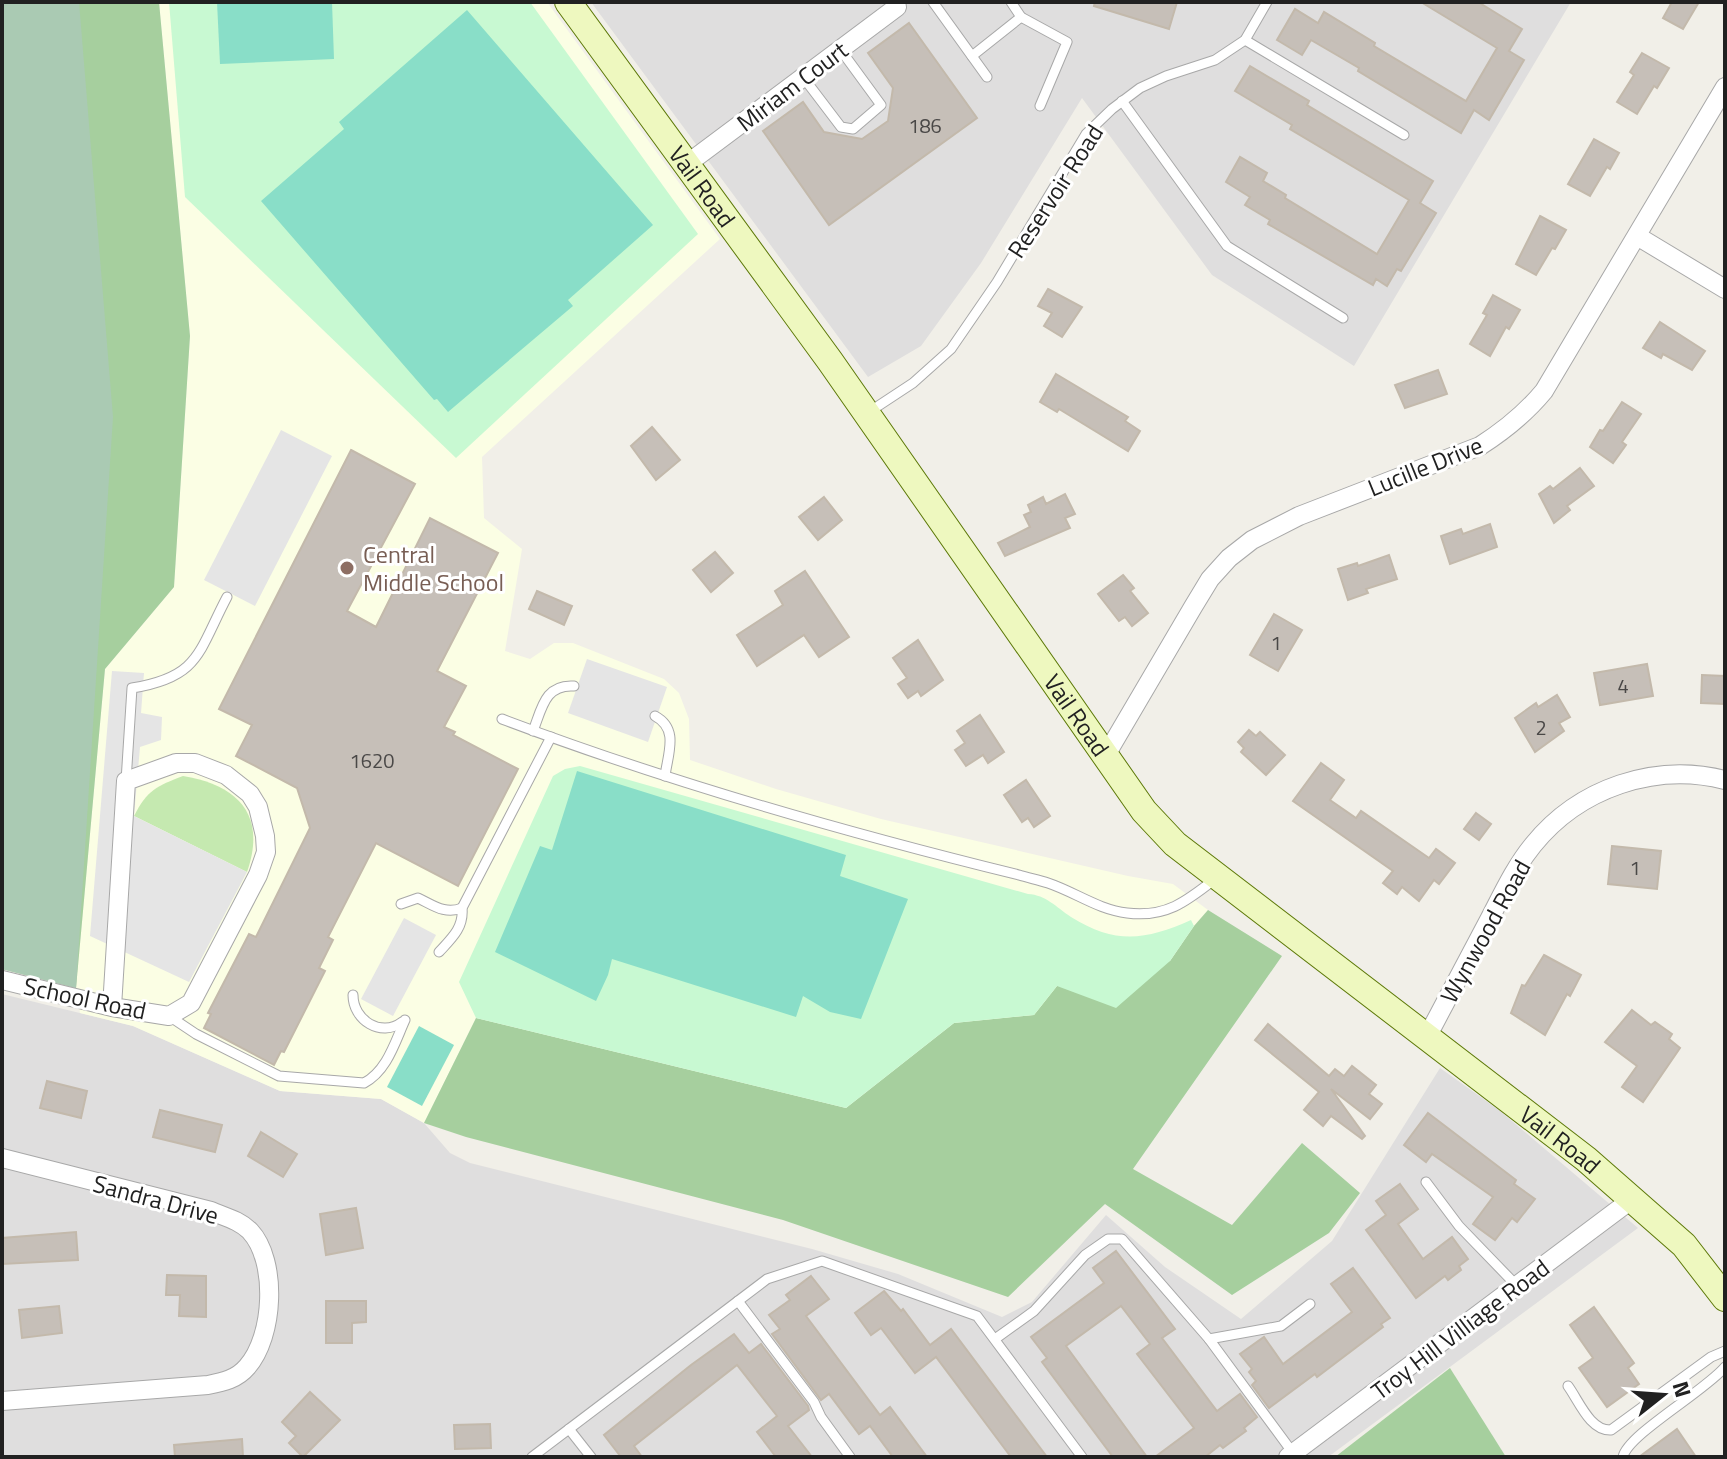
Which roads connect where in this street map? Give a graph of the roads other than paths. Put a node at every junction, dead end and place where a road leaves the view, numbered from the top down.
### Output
1 (568, 2) edge
2 (933, 2) edge
3 (1011, 2) edge
4 (1267, 2) edge
5 (898, 4) edge
6 (1021, 17) junction
7 (1245, 40) junction
8 (840, 49) junction
9 (972, 56) junction
10 (803, 77) junction
11 (987, 77) dead end
12 (1725, 87) edge
13 (1122, 101) junction
14 (1040, 106) dead end
15 (1404, 135) dead end
16 (687, 164) junction
17 (1637, 236) junction
18 (1725, 289) edge
19 (1343, 318) dead end
20 (867, 413) junction
21 (227, 597) dead end
22 (574, 686) dead end
23 (655, 716) dead end
24 (502, 719) dead end
25 (533, 731) junction
26 (551, 737) junction
27 (1106, 755) junction
28 (665, 776) junction
29 (1725, 780) edge
30 (126, 781) junction
31 (1217, 877) junction
32 (401, 904) dead end
33 (462, 908) junction
34 (439, 952) dead end
35 (2, 980) edge
36 (353, 995) dead end
37 (112, 1007) junction
38 (169, 1016) junction
39 (1427, 1037) junction
40 (2, 1158) edge
41 (1426, 1182) dead end
42 (1631, 1200) junction
43 (1517, 1286) junction
44 (1725, 1298) edge
45 (738, 1301) junction
46 (1310, 1304) dead end
47 (995, 1339) junction
48 (1209, 1339) junction
49 (1725, 1351) edge
50 (1725, 1367) edge
51 (1568, 1386) dead end
52 (2, 1401) edge
53 (569, 1429) junction
54 (1291, 1455) edge
55 (532, 1457) edge
56 (591, 1457) edge
57 (850, 1457) edge
58 (1082, 1457) edge
59 (1623, 1457) edge

1 - 16 street, Vail Road
2 - 9 lane
3 - 6 lane
4 - 7 lane, Reservoir Road
5 - 8 street, Miriam Court
6 - 9 lane
6 - 14 lane
7 - 13 lane, Reservoir Road
7 - 15 lane
8 - 10 street, Miriam Court
8 - 10 lane
9 - 11 lane
10 - 16 street, Miriam Court
12 - 17 street, Lucille Drive
13 - 19 lane
13 - 20 lane, Reservoir Road
16 - 20 street, Vail Road
17 - 18 street
17 - 27 street, Lucille Drive
20 - 27 street, Vail Road
21 - 30 lane
22 - 25 lane
23 - 28 lane
24 - 25 lane
25 - 26 lane
26 - 28 lane
26 - 33 lane
27 - 31 street, Vail Road
28 - 31 lane
29 - 39 street, Wynwood Road
30 - 37 street
30 - 38 street
31 - 39 street, Vail Road
32 - 33 lane
33 - 34 lane
35 - 37 street, School Road
36 - 38 lane
37 - 38 street, School Road
39 - 42 street, Vail Road
40 - 52 street, Sandra Drive
41 - 43 lane
42 - 43 street, Troy Hill Villiage Road
42 - 44 street, Vail Road
43 - 54 street, Troy Hill Villiage Road
45 - 47 lane
45 - 53 lane
45 - 57 lane
46 - 48 lane
47 - 48 lane
47 - 58 lane
48 - 54 lane
49 - 51 lane
50 - 59 lane
53 - 55 lane
53 - 56 lane

